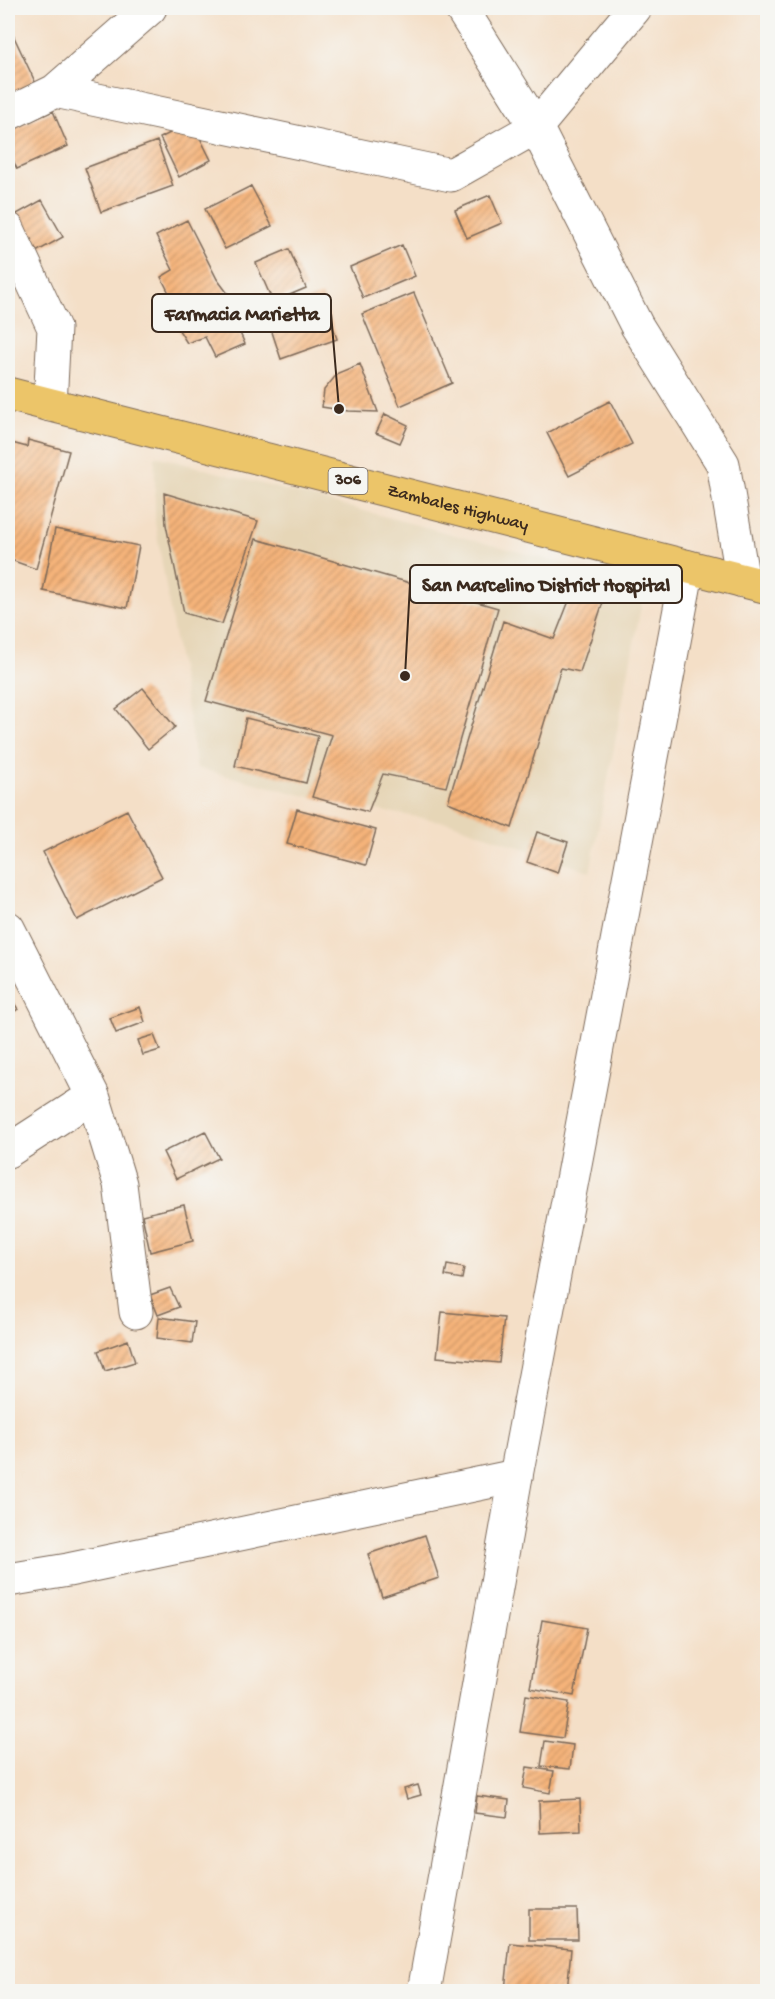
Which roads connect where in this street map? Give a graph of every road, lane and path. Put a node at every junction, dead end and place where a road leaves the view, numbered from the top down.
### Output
1 (150, 8) edge
2 (461, 8) edge
3 (635, 8) edge
4 (55, 91) junction
5 (8, 114) edge
6 (536, 127) junction
7 (8, 229) edge
8 (8, 394) edge
9 (50, 405) junction
10 (688, 567) junction
11 (755, 584) edge
12 (8, 928) edge
13 (93, 1096) junction
14 (8, 1151) edge
15 (136, 1311) dead end
16 (516, 1476) junction
17 (8, 1577) edge
18 (424, 1992) edge

1 - 4 street
2 - 6 street
3 - 6 street
4 - 5 street
4 - 6 street
6 - 11 street
7 - 9 street
8 - 9 main road, Zambales Highway / 306
9 - 10 main road, Zambales Highway / 306
10 - 11 main road, Zambales Highway / 306
10 - 16 street
12 - 13 street
13 - 14 street
13 - 15 street
16 - 17 street
16 - 18 street

